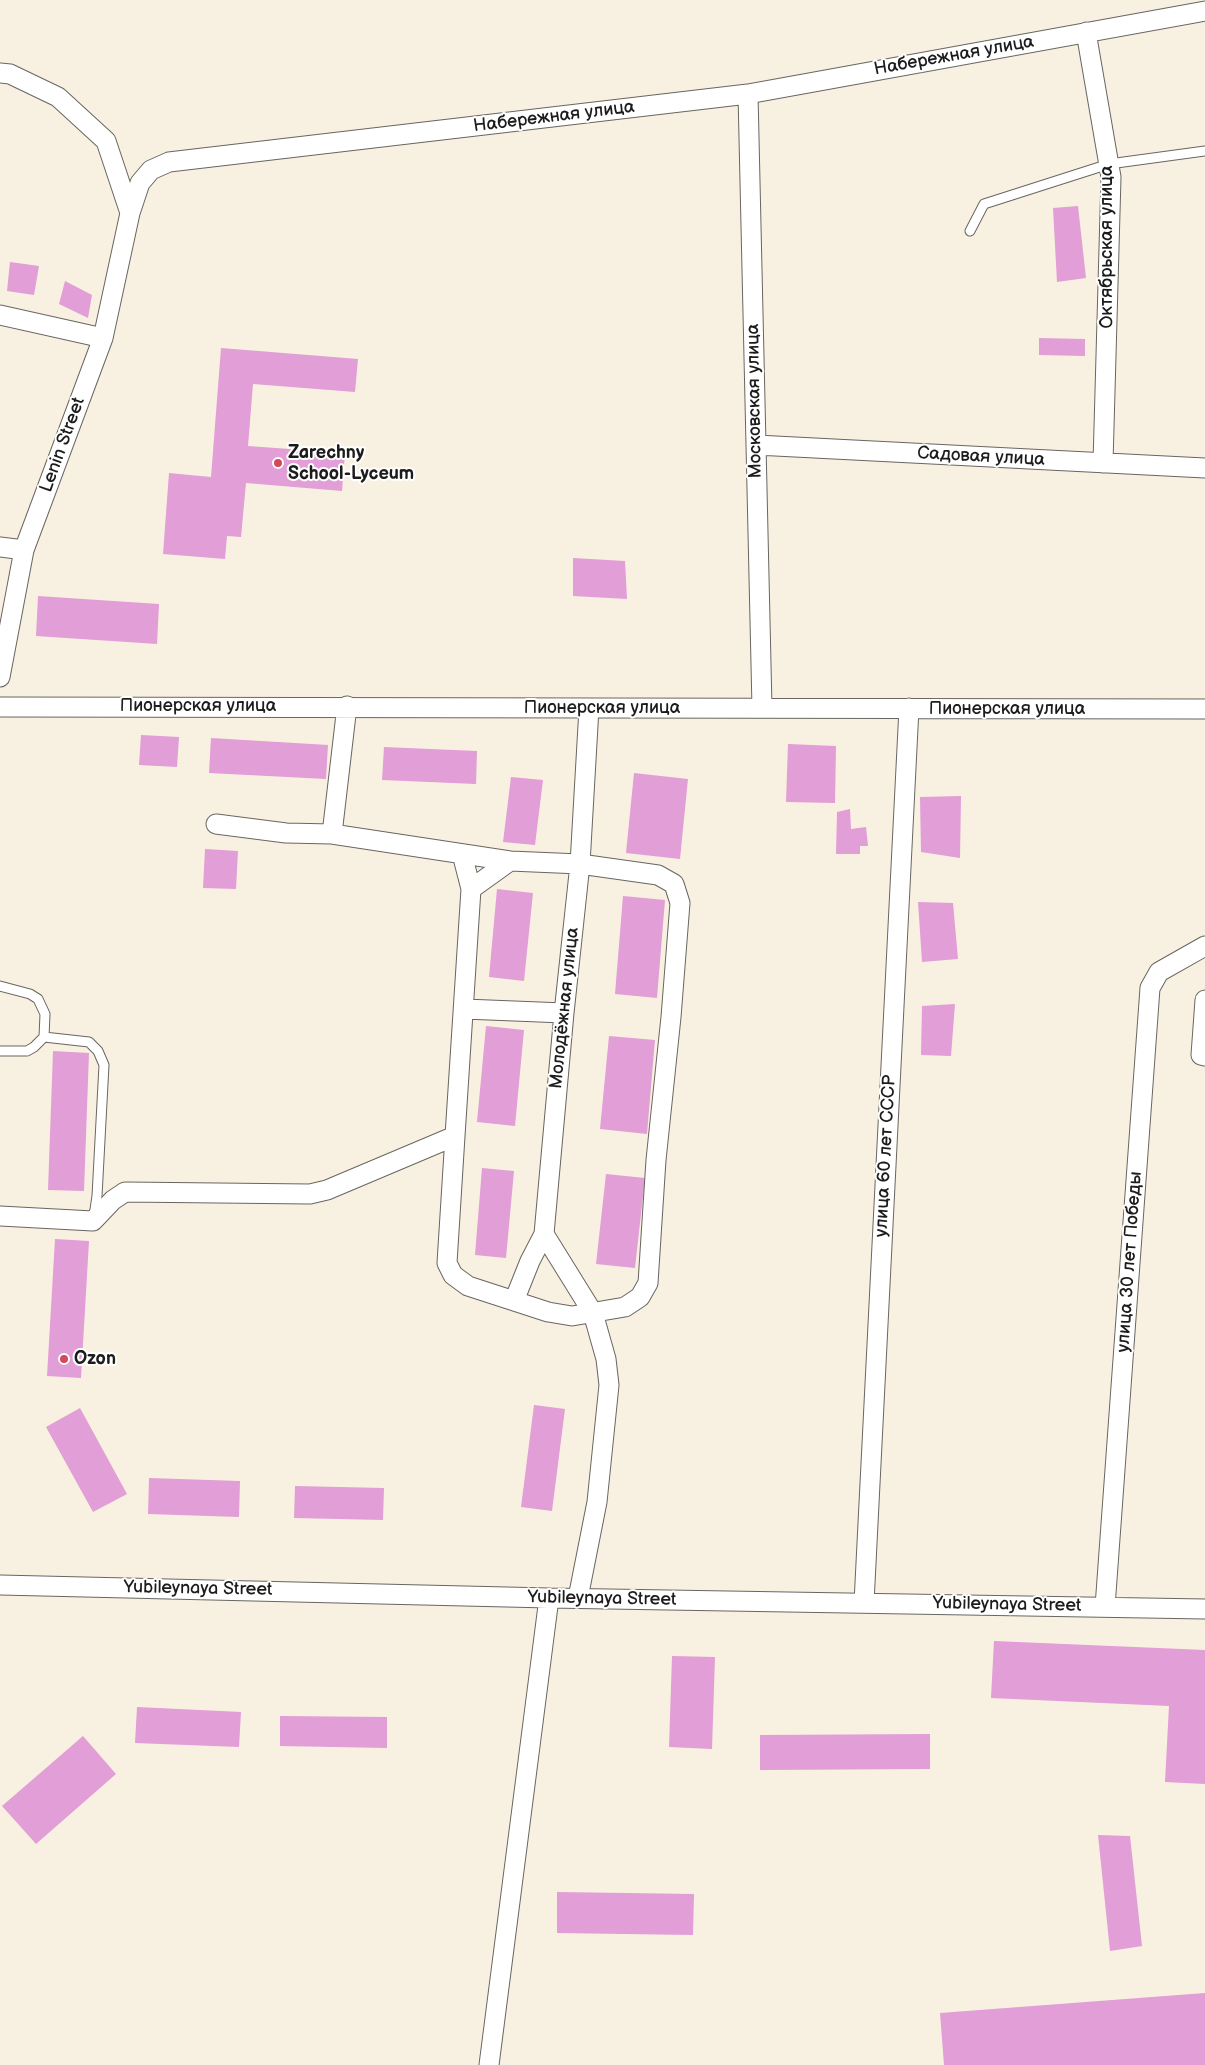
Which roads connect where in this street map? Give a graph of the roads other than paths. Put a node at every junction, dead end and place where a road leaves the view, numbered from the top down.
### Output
1 (1205, 11) edge
2 (1086, 32) junction
3 (0, 73) edge
4 (748, 94) junction
5 (1205, 151) edge
6 (1108, 164) junction
7 (130, 213) junction
8 (970, 231) dead end
9 (0, 315) edge
10 (103, 338) junction
11 (756, 445) junction
12 (1103, 463) junction
13 (1205, 468) edge
14 (0, 547) edge
15 (24, 550) junction
16 (0, 676) edge
17 (0, 706) edge
18 (347, 706) junction
19 (589, 708) junction
20 (762, 708) junction
21 (909, 708) junction
22 (1205, 709) edge
23 (216, 824) dead end
24 (332, 834) junction
25 (462, 854) junction
26 (510, 860) junction
27 (580, 864) junction
28 (471, 889) junction
29 (1205, 946) edge
30 (0, 986) edge
31 (1205, 1000) edge
32 (464, 1009) junction
33 (564, 1013) junction
34 (44, 1037) junction
35 (0, 1051) edge
36 (1203, 1056) edge
37 (455, 1136) junction
38 (0, 1216) edge
39 (93, 1221) junction
40 (544, 1234) junction
41 (514, 1301) junction
42 (593, 1313) junction
43 (0, 1585) edge
44 (549, 1598) junction
45 (578, 1598) junction
46 (864, 1603) junction
47 (1104, 1607) junction
48 (1205, 1609) edge
49 (489, 2065) edge

1 - 2 street, Набережная улица
2 - 4 street, Набережная улица
2 - 6 street, Октябрьская улица
3 - 7 street
4 - 7 street, Набережная улица
4 - 11 street, Московская улица
5 - 6 lane
6 - 8 lane
6 - 12 street, Октябрьская улица
7 - 10 street, Lenin Street
9 - 10 street
10 - 15 street, Lenin Street
11 - 12 street, Садовая улица
11 - 20 street, Московская улица
12 - 13 street, Садовая улица
14 - 15 street
15 - 16 street, Lenin Street
17 - 18 street, Пионерская улица
18 - 19 street, Пионерская улица
18 - 24 street
19 - 20 street, Пионерская улица
19 - 27 street, Молодёжная улица
20 - 21 street, Пионерская улица
21 - 22 street, Пионерская улица
21 - 46 street, улица 60 лет СССР
23 - 24 street
24 - 25 street
25 - 26 street
25 - 28 street
26 - 27 street
26 - 28 street
27 - 33 street, Молодёжная улица
27 - 42 street
28 - 32 street
29 - 47 street, улица 30 лет Победы
30 - 34 lane
31 - 36 street
32 - 33 street
32 - 37 street
33 - 40 street, Молодёжная улица
34 - 35 lane
34 - 39 lane
37 - 39 street
37 - 41 street
38 - 39 street
40 - 41 street, Молодёжная улица
40 - 42 street
41 - 42 street
42 - 45 street
43 - 44 street, Yubileynaya Street
44 - 45 street, Yubileynaya Street
44 - 49 street
45 - 46 street, Yubileynaya Street
46 - 47 street, Yubileynaya Street
47 - 48 street, Yubileynaya Street

